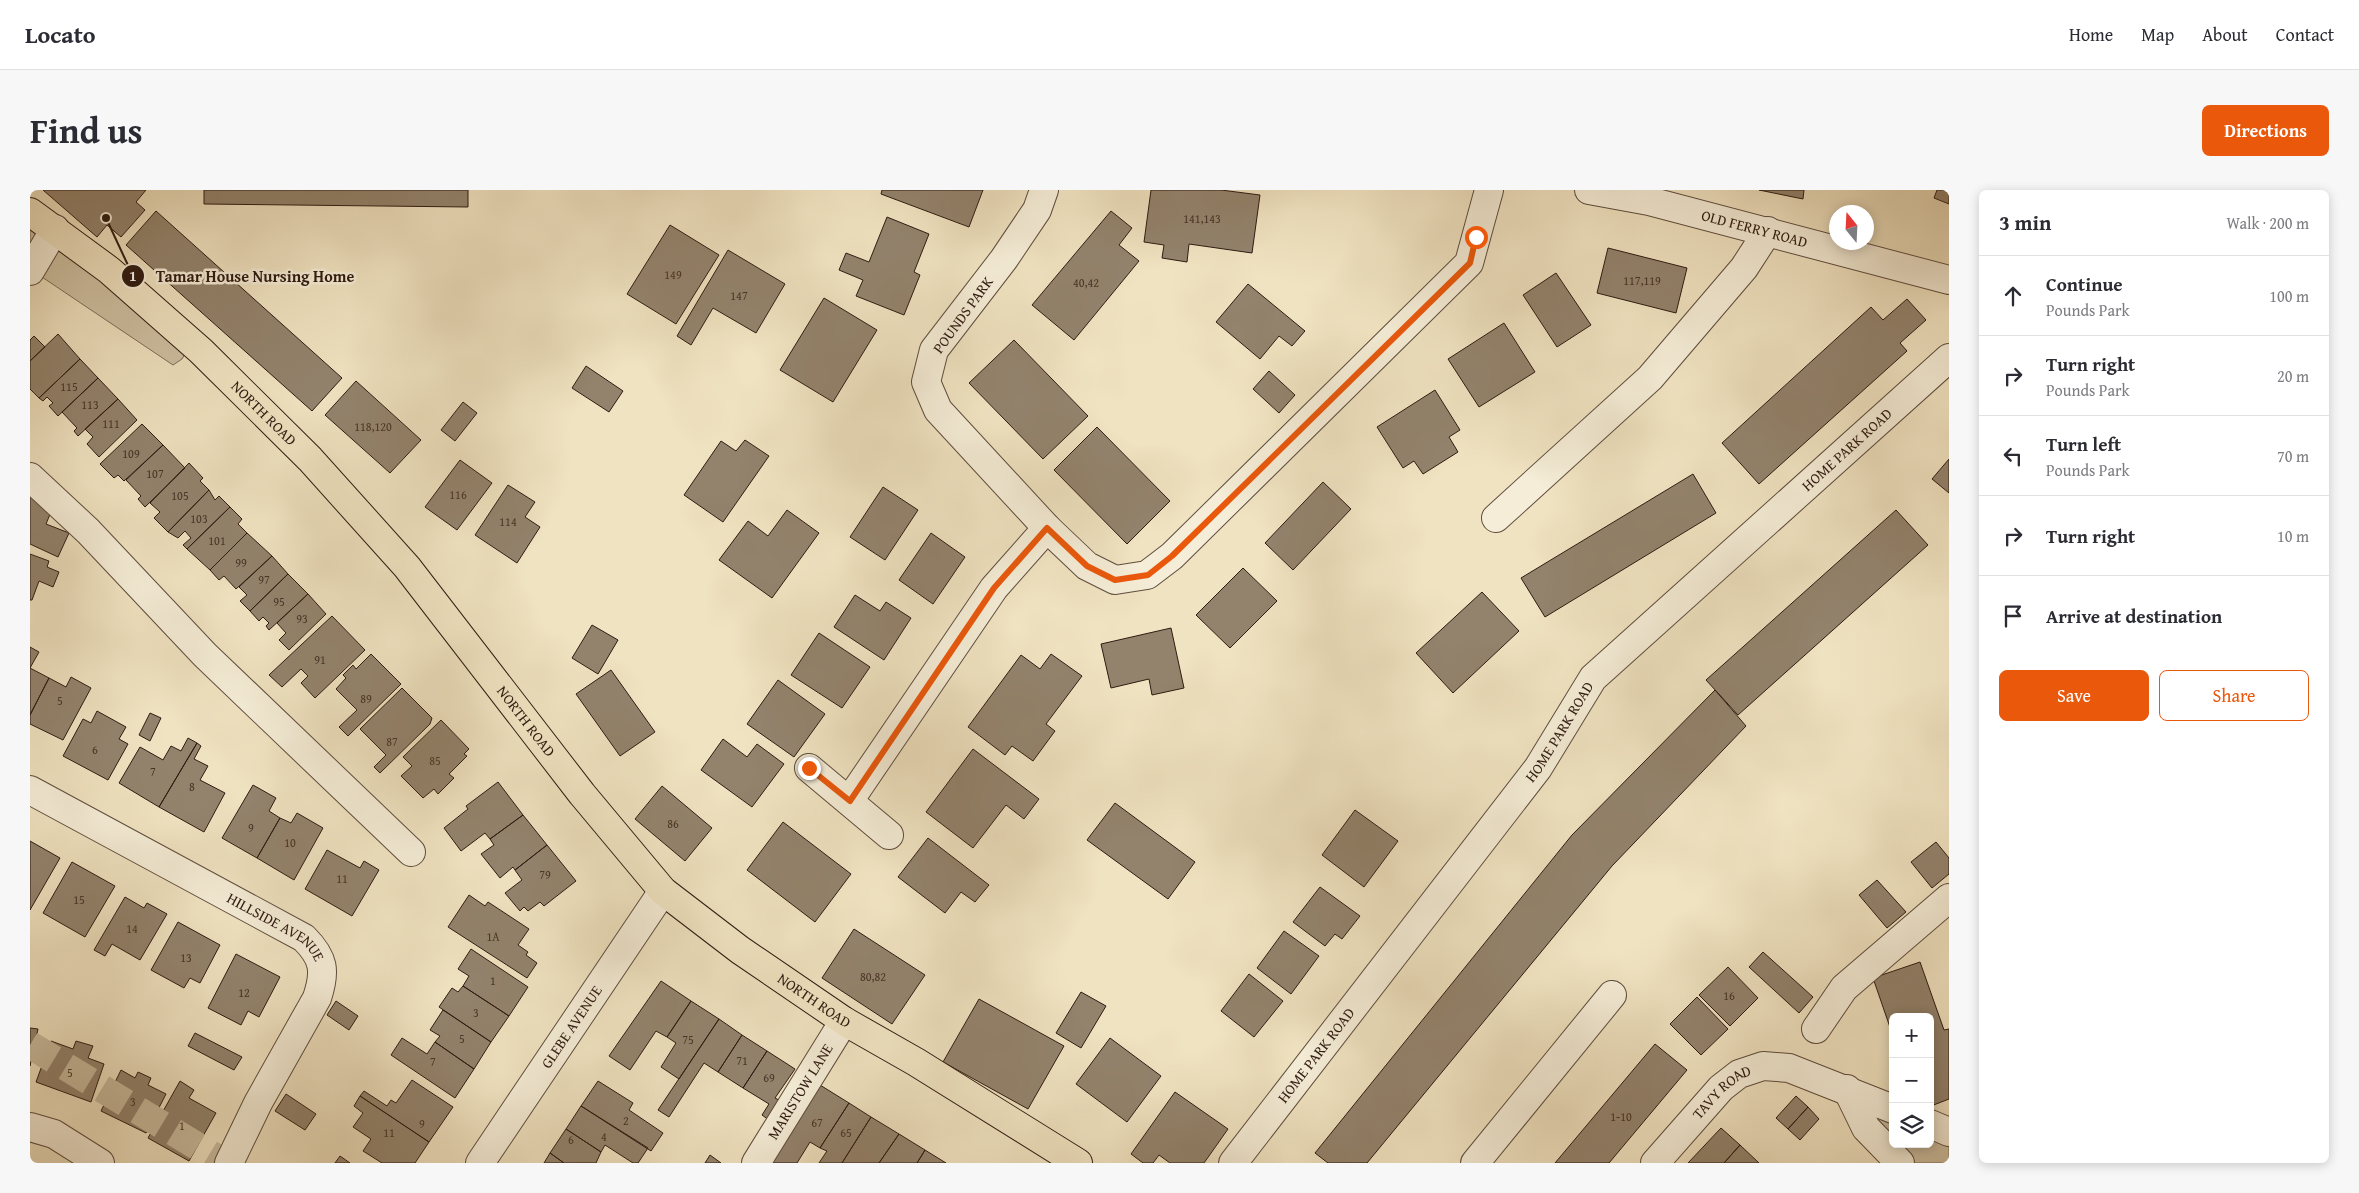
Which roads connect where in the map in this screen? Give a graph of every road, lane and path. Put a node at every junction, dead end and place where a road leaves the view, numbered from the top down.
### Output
1 (1044, 190) edge
2 (1489, 190) edge
3 (1589, 190) edge
4 (30, 212) edge
5 (55, 229) junction
6 (1768, 231) junction
7 (30, 271) edge
8 (1949, 280) edge
9 (1949, 358) edge
10 (30, 477) edge
11 (1496, 518) dead end
12 (1047, 528) junction
13 (809, 768) dead end
14 (30, 790) edge
15 (850, 801) junction
16 (889, 835) dead end
17 (411, 852) dead end
18 (663, 891) junction
19 (1949, 898) edge
20 (1612, 995) dead end
21 (844, 1021) junction
22 (1816, 1029) dead end
23 (1847, 1089) junction
24 (1889, 1107) edge
25 (1934, 1126) edge
26 (30, 1127) edge
27 (1949, 1132) edge
28 (100, 1163) edge
29 (230, 1163) edge
30 (480, 1163) edge
31 (756, 1163) edge
32 (1078, 1163) edge
33 (1233, 1163) edge
34 (1475, 1163) edge
35 (1655, 1163) edge
36 (1900, 1163) edge

1 - 12 street, POUNDS PARK
2 - 12 street, POUNDS PARK
3 - 6 street, OLD FERRY ROAD
4 - 5 main road, NORTH ROAD
5 - 7 street
5 - 18 main road, NORTH ROAD
6 - 8 street, OLD FERRY ROAD
6 - 11 street
9 - 33 street, HOME PARK ROAD
10 - 17 street
12 - 15 street
13 - 15 street
14 - 29 street, HILLSIDE AVENUE
15 - 16 street
18 - 21 main road, NORTH ROAD
18 - 30 street, GLEBE AVENUE
19 - 22 street
20 - 34 street
21 - 31 street, MARISTOW LANE
21 - 32 main road, NORTH ROAD
23 - 24 street, TAVY ROAD
23 - 35 street, TAVY ROAD
23 - 36 street
25 - 27 street
26 - 28 street

